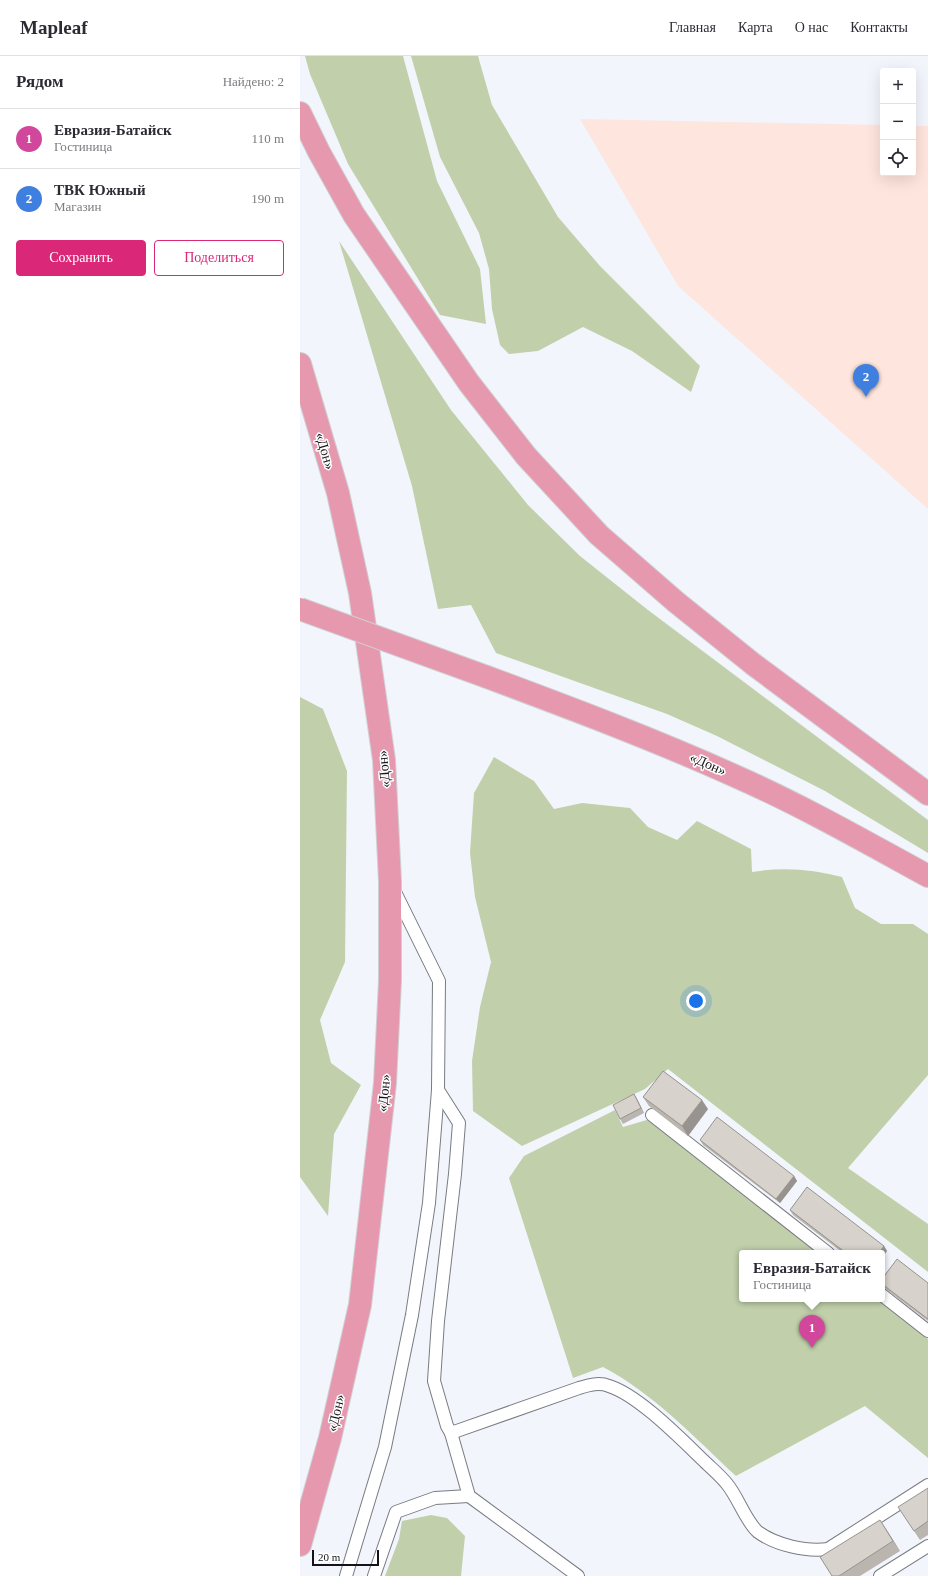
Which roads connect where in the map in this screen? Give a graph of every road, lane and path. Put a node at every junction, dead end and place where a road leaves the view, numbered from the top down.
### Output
1 (300, 113) edge
2 (300, 364) edge
3 (300, 609) edge
4 (928, 794) edge
5 (928, 877) edge
6 (390, 882) junction
7 (438, 1090) junction
8 (652, 1115) edge
9 (824, 1250) edge
10 (885, 1297) edge
11 (928, 1332) edge
12 (451, 1433) junction
13 (928, 1485) edge
14 (470, 1496) junction
15 (300, 1545) edge
16 (928, 1546) edge
17 (346, 1576) edge
18 (374, 1576) edge
19 (578, 1576) edge
20 (880, 1576) edge

1 - 4 highway
2 - 6 highway, «Дон»
3 - 5 highway, «Дон», bridge
6 - 7 lane
6 - 15 highway, «Дон»
7 - 12 lane
7 - 17 lane
8 - 9 lane
10 - 11 lane
12 - 13 lane
12 - 14 lane
14 - 18 lane
14 - 19 lane
16 - 20 lane

